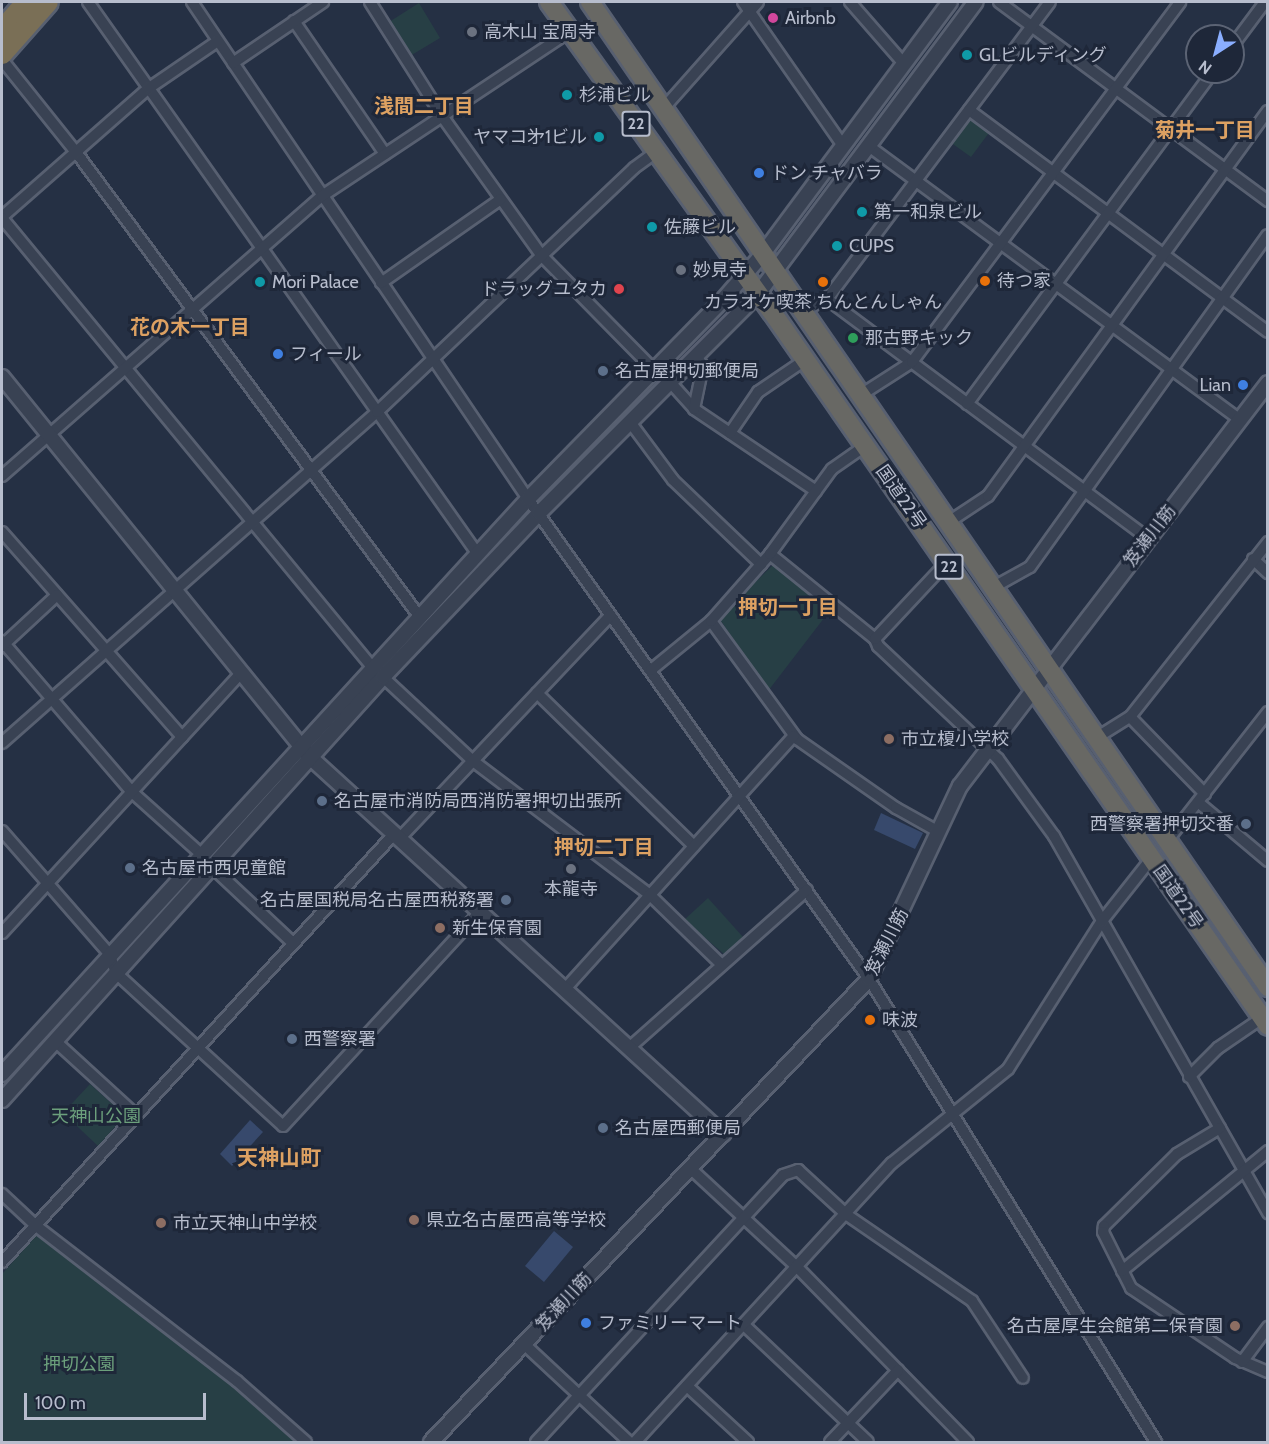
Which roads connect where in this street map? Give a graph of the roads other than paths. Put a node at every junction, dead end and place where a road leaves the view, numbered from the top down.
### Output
1 (26, 2) edge
2 (48, 2) edge
3 (88, 2) edge
4 (192, 2) edge
5 (323, 2) edge
6 (370, 2) edge
7 (549, 2) edge
8 (590, 2) edge
9 (743, 2) edge
10 (758, 2) edge
11 (850, 2) edge
12 (950, 2) edge
13 (976, 2) edge
14 (999, 2) edge
15 (1050, 2) edge
16 (1180, 2) edge
17 (1265, 2) edge
18 (750, 11) junction
19 (294, 21) junction
20 (1032, 26) junction
21 (1245, 29) edge
22 (2, 30) edge
23 (570, 31) junction
24 (218, 41) junction
25 (2, 57) edge
26 (233, 63) junction
27 (904, 64) junction
28 (1204, 84) edge
29 (149, 88) junction
30 (1116, 88) junction
31 (663, 109) junction
32 (969, 110) junction
33 (1268, 111) edge
34 (442, 116) junction
35 (1171, 129) junction
36 (843, 146) junction
37 (870, 147) junction
38 (76, 152) junction
39 (656, 152) junction
40 (385, 154) junction
41 (1225, 169) junction
42 (1053, 172) junction
43 (916, 181) junction
44 (322, 196) junction
45 (501, 199) junction
46 (1268, 201) edge
47 (1108, 213) junction
48 (2, 218) edge
49 (1268, 235) edge
50 (1000, 243) junction
51 (262, 249) junction
52 (1163, 254) junction
53 (762, 255) junction
54 (542, 256) junction
55 (775, 274) junction
56 (744, 276) junction
57 (381, 283) junction
58 (1056, 284) junction
59 (758, 294) junction
60 (1222, 298) junction
61 (827, 299) junction
62 (192, 310) junction
63 (800, 312) junction
64 (1112, 325) junction
65 (1268, 332) edge
66 (696, 356) junction
67 (805, 360) junction
68 (434, 361) junction
69 (912, 362) junction
70 (125, 368) junction
71 (1171, 369) junction
72 (654, 370) junction
73 (2, 377) edge
74 (670, 382) junction
75 (1268, 382) edge
76 (859, 396) junction
77 (967, 404) junction
78 (694, 409) junction
79 (377, 412) junction
80 (1239, 419) junction
81 (630, 422) junction
82 (730, 433) junction
83 (48, 435) junction
84 (865, 446) junction
85 (1024, 446) junction
86 (311, 470) junction
87 (2, 476) edge
88 (1084, 490) junction
89 (816, 491) junction
90 (528, 499) junction
91 (539, 513) junction
92 (252, 522) junction
93 (947, 523) junction
94 (2, 532) edge
95 (1148, 538) junction
96 (1268, 542) edge
97 (477, 553) junction
98 (770, 554) junction
99 (1253, 559) junction
100 (946, 563) junction
101 (761, 564) junction
102 (1268, 573) edge
103 (992, 588) junction
104 (175, 591) junction
105 (57, 595) junction
106 (611, 615) junction
107 (419, 616) junction
108 (711, 621) junction
109 (875, 639) junction
110 (2, 644) edge
111 (106, 651) junction
112 (372, 667) junction
113 (1047, 668) junction
114 (651, 670) junction
115 (241, 673) junction
116 (383, 677) junction
117 (1032, 687) junction
118 (537, 693) junction
119 (51, 699) junction
120 (1268, 712) edge
121 (1130, 717) junction
122 (794, 736) junction
123 (182, 737) junction
124 (1096, 738) junction
125 (2, 743) edge
126 (300, 745) junction
127 (988, 749) junction
128 (311, 758) junction
129 (473, 761) junction
130 (132, 792) junction
131 (740, 795) junction
132 (1202, 798) junction
133 (2, 831) edge
134 (939, 832) junction
135 (397, 837) junction
136 (1167, 841) junction
137 (694, 846) junction
138 (201, 854) junction
139 (1151, 859) junction
140 (1268, 861) edge
141 (212, 867) junction
142 (47, 883) junction
143 (807, 890) junction
144 (650, 895) junction
145 (480, 912) junction
146 (1102, 921) junction
147 (2, 933) edge
148 (292, 943) junction
149 (110, 955) junction
150 (722, 964) junction
151 (116, 973) junction
152 (869, 979) junction
153 (1268, 987) edge
154 (565, 989) junction
155 (1265, 1022) edge
156 (55, 1041) junction
157 (197, 1046) junction
158 (629, 1048) junction
159 (4, 1067) edge
160 (1189, 1077) junction
161 (2, 1100) edge
162 (135, 1114) junction
163 (953, 1116) junction
164 (1220, 1128) junction
165 (723, 1134) junction
166 (1268, 1151) edge
167 (690, 1168) junction
168 (1245, 1173) junction
169 (2, 1194) edge
170 (1268, 1213) edge
171 (847, 1215) junction
172 (744, 1218) junction
173 (35, 1225) junction
174 (2, 1262) edge
175 (797, 1267) junction
176 (1122, 1271) junction
177 (744, 1325) junction
178 (1268, 1327) edge
179 (524, 1344) junction
180 (1242, 1362) junction
181 (898, 1370) junction
182 (1268, 1372) edge
183 (1023, 1378) dead end
184 (687, 1386) junction
185 (578, 1396) junction
186 (847, 1424) junction
187 (306, 1443) edge
188 (431, 1443) edge
189 (536, 1443) edge
190 (629, 1443) edge
191 (635, 1443) edge
192 (748, 1443) edge
193 (830, 1443) edge
194 (868, 1443) edge
195 (968, 1443) edge
196 (1156, 1443) edge

1 - 22 highway
2 - 25 highway
3 - 29 street
4 - 24 street
5 - 19 street
6 - 34 street
7 - 23 highway, 国道22号 / 22
8 - 31 highway, 国道22号 / 22
9 - 18 street
10 - 18 street
11 - 27 street
12 - 27 street
13 - 37 street
14 - 20 street
15 - 20 street
16 - 30 street
17 - 21 street
18 - 31 street
18 - 36 street
19 - 26 street
19 - 40 street
20 - 30 street
20 - 32 street
23 - 34 street
23 - 39 highway, 国道22号 / 22
24 - 26 street
24 - 29 street
25 - 38 street
26 - 44 street
27 - 36 street
28 - 35 street
29 - 38 street
29 - 51 street
30 - 35 street
30 - 42 street
31 - 53 highway, 国道22号 / 22
32 - 42 street
32 - 43 street
33 - 41 street
34 - 40 street
34 - 45 street
35 - 41 street
35 - 47 street
36 - 53 street
37 - 43 street
37 - 55 street
38 - 48 street
38 - 62 street
39 - 54 street
39 - 56 highway, 国道22号 / 22
40 - 44 street
41 - 46 street
41 - 52 street
42 - 47 street
42 - 50 street
43 - 50 street
43 - 61 street
44 - 51 street
44 - 57 street
45 - 54 street
45 - 57 street
47 - 52 street
47 - 58 street
48 - 70 street
49 - 60 street
50 - 58 street
50 - 69 street
51 - 62 street
51 - 79 street
52 - 60 street
52 - 64 street
53 - 55 highway, 国道22号 / 22
53 - 56 street
54 - 68 street
54 - 72 street
55 - 59 street
55 - 63 highway, 国道22号 / 22
56 - 59 highway, 国道22号 / 22
56 - 72 street
57 - 68 street
58 - 64 street
58 - 77 street
59 - 66 street
59 - 67 highway, 国道22号 / 22
60 - 65 street
60 - 71 street
61 - 63 street
61 - 69 street
62 - 70 street
62 - 86 street
63 - 76 highway, 国道22号 / 22
64 - 71 street
64 - 85 street
66 - 74 street
66 - 78 street
67 - 82 street
67 - 84 highway, 国道22号 / 22
68 - 79 street
68 - 90 street
69 - 76 street
69 - 77 street
70 - 83 street
70 - 92 street
71 - 80 street
71 - 88 street
72 - 90 street
73 - 83 street
74 - 78 street
74 - 81 street
75 - 80 street, 笈瀬川筋
76 - 93 highway, 国道22号 / 22
77 - 85 street
78 - 82 street
79 - 86 street
79 - 97 street
80 - 95 street, 笈瀬川筋
81 - 91 street
81 - 101 street
82 - 89 street
83 - 87 street
83 - 104 street
84 - 89 street
84 - 100 highway, 国道22号 / 22
85 - 88 street
85 - 93 street
86 - 92 street
86 - 107 street
88 - 95 street
88 - 103 street
89 - 98 street
90 - 91 street
90 - 97 street
91 - 106 street
91 - 116 street
92 - 104 street
92 - 112 street
93 - 103 highway, 国道22号 / 22
94 - 105 street
95 - 113 street, 笈瀬川筋
96 - 99 street
97 - 107 street
98 - 101 street
98 - 109 street
99 - 102 street
99 - 121 street
100 - 109 street
100 - 117 highway, 国道22号 / 22
101 - 108 street
103 - 113 highway, 国道22号 / 22
104 - 111 street
104 - 115 street
105 - 110 street
105 - 111 street
106 - 114 street
106 - 118 street
107 - 112 street
108 - 114 street
108 - 122 street
109 - 127 street
110 - 119 street
111 - 119 street
111 - 123 street
112 - 126 street
113 - 117 street, 笈瀬川筋
113 - 124 highway, 国道22号 / 22
114 - 131 street
115 - 123 street
115 - 126 street
116 - 128 street
116 - 129 street
117 - 127 street, 笈瀬川筋
117 - 139 highway, 国道22号 / 22
118 - 129 street
118 - 137 street
119 - 125 street
119 - 130 street
120 - 132 street
121 - 124 street
121 - 132 street
122 - 131 street
122 - 134 street
123 - 130 street
124 - 136 highway, 国道22号 / 22
126 - 128 street
126 - 138 street
127 - 134 street, 笈瀬川筋
127 - 146 street
128 - 135 street
128 - 141 street
129 - 135 street
129 - 144 street
130 - 138 street
130 - 142 street
131 - 137 street
131 - 143 street
132 - 136 street
132 - 140 street
133 - 142 street
134 - 152 street, 笈瀬川筋
135 - 145 street
135 - 148 street
136 - 153 highway, 国道22号 / 22
137 - 144 street
138 - 149 street
139 - 146 street
139 - 155 highway, 国道22号 / 22
141 - 148 street
141 - 151 street
142 - 147 street
142 - 149 street
143 - 150 street
143 - 152 street
144 - 150 street
144 - 154 street
145 - 154 street
145 - 157 street
146 - 160 street
146 - 163 street
148 - 157 street
149 - 151 street
149 - 159 street
150 - 158 street
151 - 156 street
151 - 157 street
152 - 163 street
152 - 165 street, 笈瀬川筋
154 - 158 street
155 - 160 street
156 - 161 street
156 - 162 street
157 - 162 street
158 - 165 street
160 - 164 street
162 - 173 street
163 - 171 street
163 - 196 street
164 - 168 street
164 - 176 street
165 - 167 street, 笈瀬川筋
166 - 168 street
167 - 172 street
167 - 179 street, 笈瀬川筋
168 - 170 street
168 - 176 street
169 - 173 street
171 - 172 street
171 - 175 street
171 - 183 street
172 - 175 street
172 - 185 street
173 - 174 street
173 - 187 street
175 - 177 street
175 - 181 street
176 - 180 street
177 - 184 street
177 - 186 street
178 - 180 street
179 - 185 street
179 - 188 street, 笈瀬川筋
180 - 182 street
181 - 186 street
181 - 195 street
184 - 191 street
184 - 192 street
185 - 189 street
185 - 190 street
186 - 193 street
186 - 194 street

